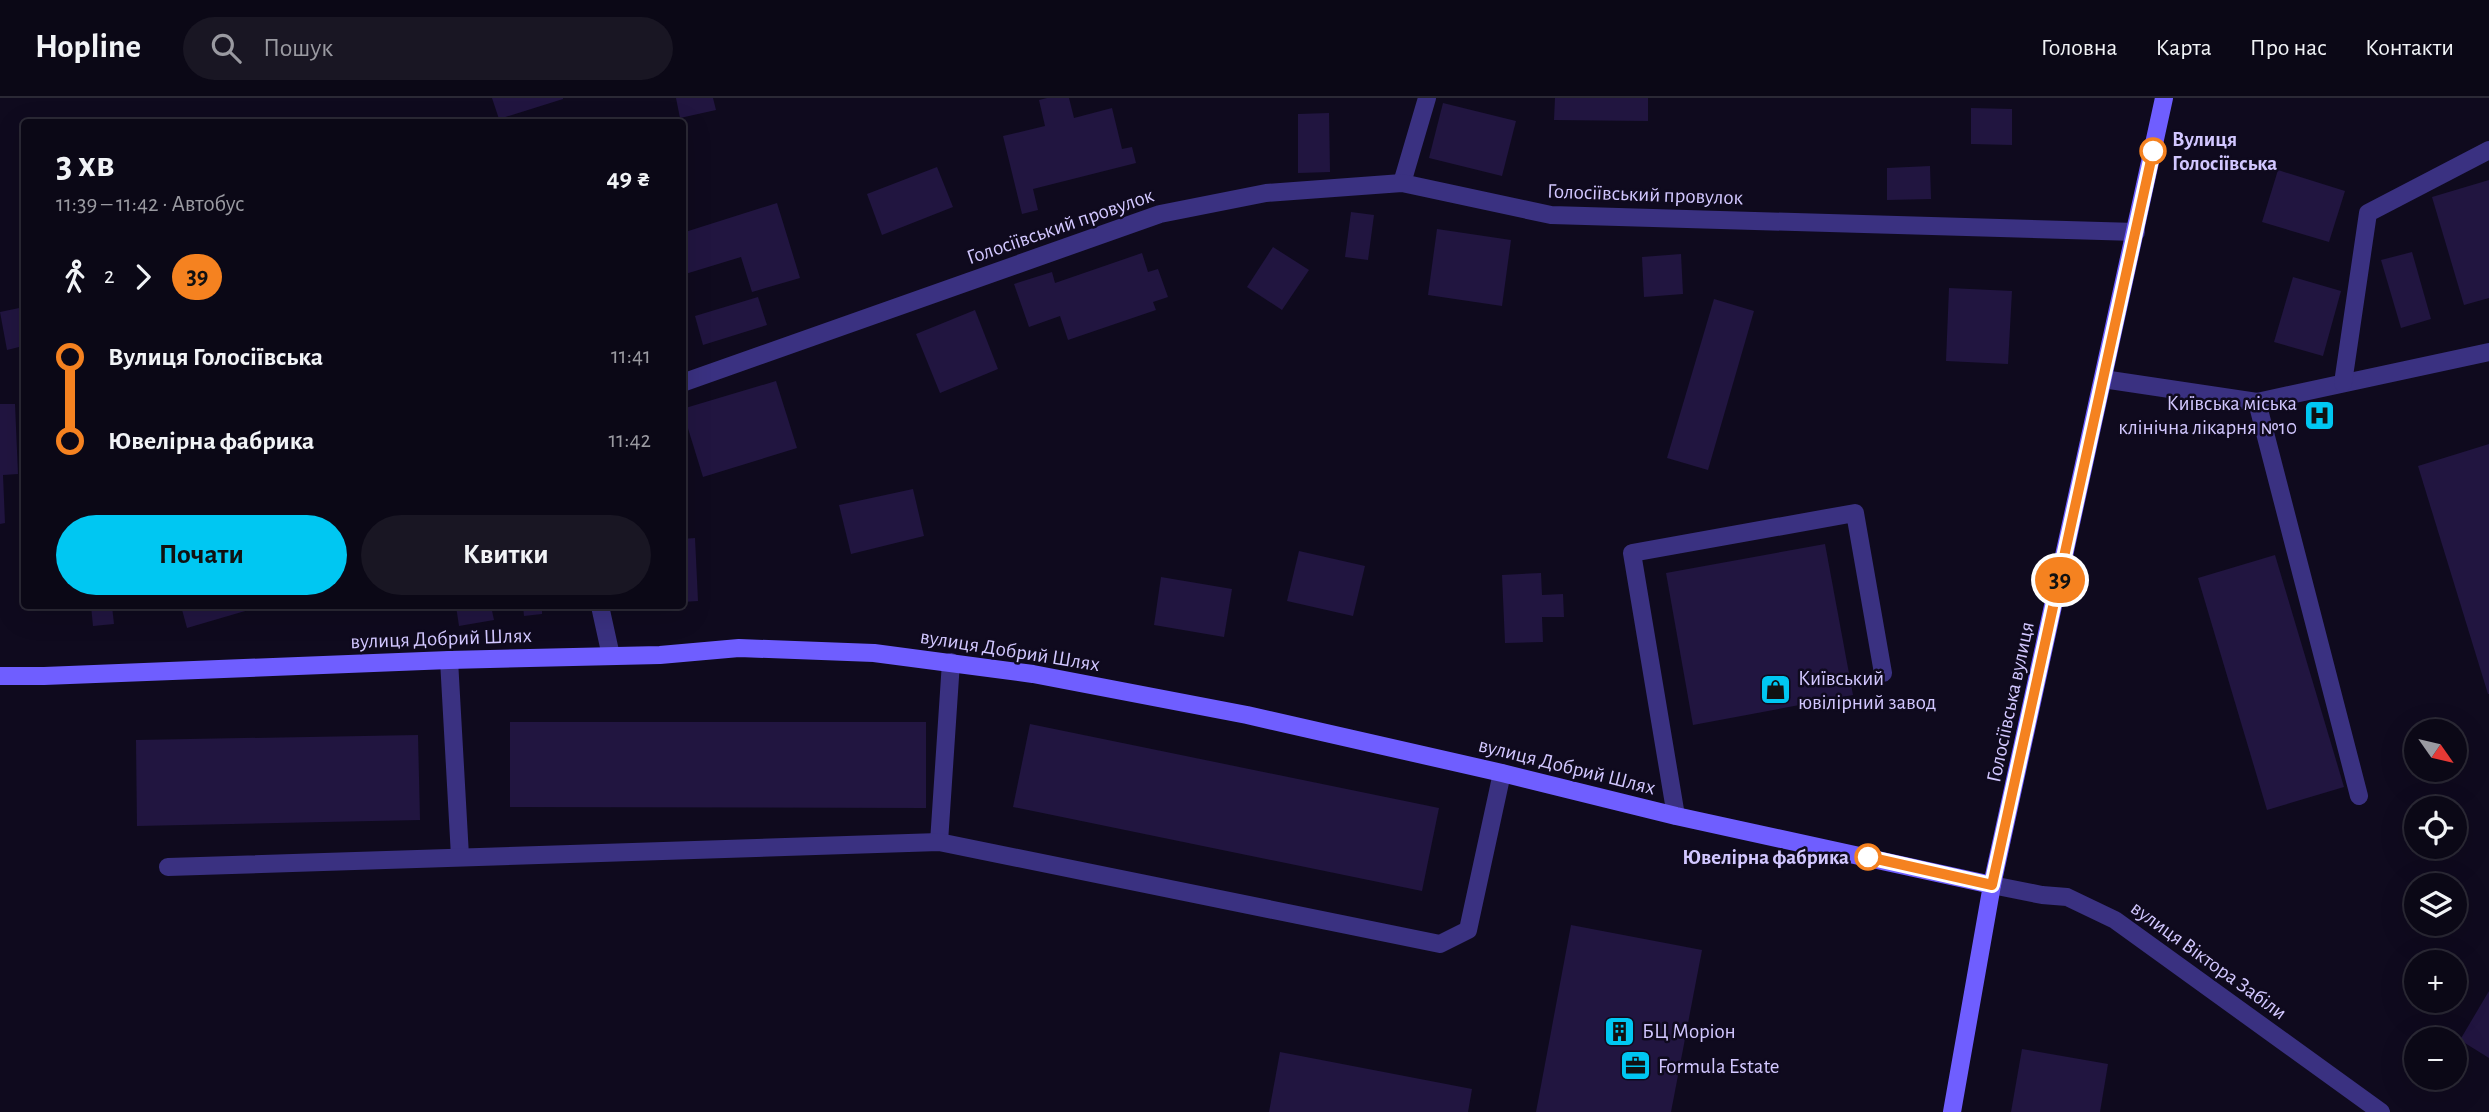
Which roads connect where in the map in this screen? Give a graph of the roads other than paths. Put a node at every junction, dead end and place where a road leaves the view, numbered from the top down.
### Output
1 (1427, 98) edge
2 (2164, 98) edge
3 (2489, 150) edge
4 (1402, 183) junction
5 (2136, 232) junction
6 (2489, 352) edge
7 (2103, 379) junction
8 (686, 382) edge
9 (2343, 383) junction
10 (2257, 402) junction
11 (601, 609) edge
12 (611, 656) junction
13 (449, 660) junction
14 (951, 662) junction
15 (1883, 673) dead end
16 (0, 676) edge
17 (1502, 773) junction
18 (2359, 796) dead end
19 (1676, 816) junction
20 (939, 842) junction
21 (460, 856) junction
22 (168, 866) dead end
23 (1992, 885) junction
24 (1952, 1112) edge
25 (2381, 1112) edge

1 - 4 street
2 - 5 street, Голосіївська вулиця
3 - 9 street
4 - 5 street, Голосіївський провулок
4 - 8 street, Голосіївський провулок
5 - 7 street, Голосіївська вулиця
6 - 9 street
7 - 10 street
7 - 23 street, Голосіївська вулиця
9 - 10 street
10 - 18 street
11 - 12 street
12 - 13 street, вулиця Добрий Шлях
12 - 14 street, вулиця Добрий Шлях
13 - 16 street, вулиця Добрий Шлях
13 - 21 street
14 - 17 street, вулиця Добрий Шлях
14 - 20 street
15 - 19 street
17 - 19 street, вулиця Добрий Шлях
17 - 20 street
19 - 23 street, вулиця Добрий Шлях
20 - 21 street
21 - 22 street
23 - 24 street, Голосіївська вулиця
23 - 25 street, вулиця Віктора Забіли

